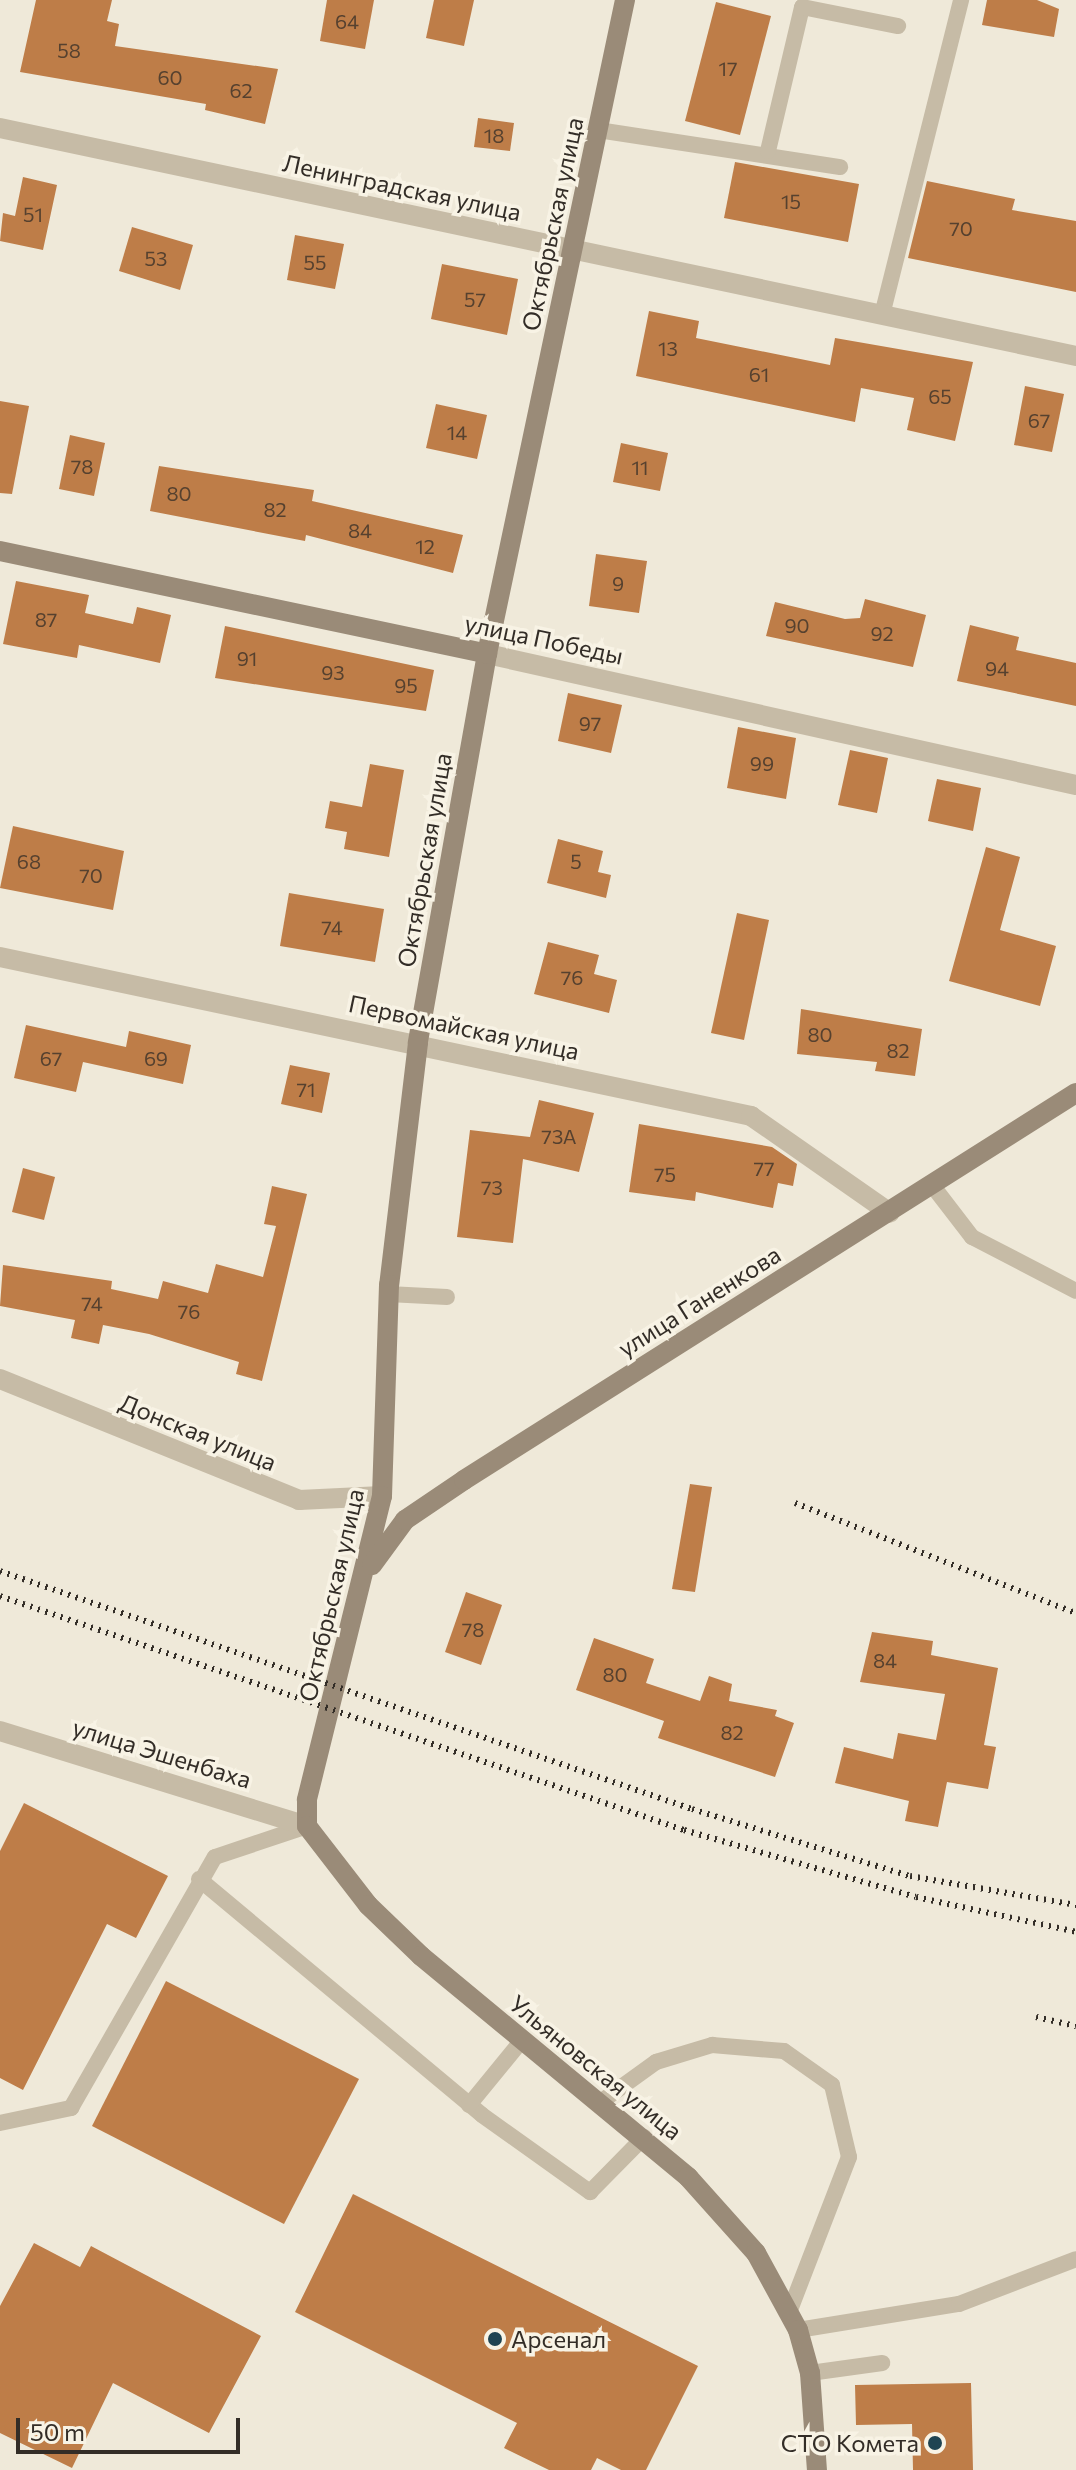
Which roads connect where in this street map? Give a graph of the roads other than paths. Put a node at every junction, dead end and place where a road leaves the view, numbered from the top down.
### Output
1 (625, 0) edge
2 (961, 0) edge
3 (898, 26) dead end
4 (0, 128) edge
5 (598, 130) junction
6 (768, 151) junction
7 (840, 167) dead end
8 (573, 250) junction
9 (882, 315) junction
10 (1076, 356) edge
11 (0, 551) edge
12 (487, 654) junction
13 (1076, 785) edge
14 (0, 957) edge
15 (418, 1043) junction
16 (1076, 1093) edge
17 (932, 1185) junction
18 (890, 1213) junction
19 (1076, 1291) edge
20 (388, 1294) junction
21 (447, 1297) dead end
22 (0, 1379) edge
23 (382, 1496) junction
24 (367, 1572) junction
25 (0, 1731) edge
26 (307, 1826) junction
27 (199, 1879) junction
28 (523, 2039) junction
29 (602, 2101) junction
30 (469, 2105) junction
31 (0, 2123) edge
32 (644, 2137) junction
33 (1076, 2259) edge
34 (790, 2310) junction
35 (798, 2330) junction
36 (882, 2363) dead end
37 (810, 2373) junction
38 (817, 2470) edge

1 - 5 main road, Октябрьская улица
2 - 9 lane
3 - 6 lane
4 - 8 street, Ленинградская улица
5 - 6 lane
5 - 8 main road, Октябрьская улица
6 - 7 lane
8 - 9 street, Ленинградская улица
8 - 12 main road, Октябрьская улица
9 - 10 street, Ленинградская улица
11 - 12 main road, улица Победы
12 - 13 street, улица Победы
12 - 15 main road, Октябрьская улица
14 - 15 street, Первомайская улица
15 - 18 street, Первомайская улица
15 - 20 main road, Октябрьская улица
16 - 17 main road, улица Ганенкова
17 - 18 main road, улица Ганенкова
17 - 19 lane
18 - 24 main road, улица Ганенкова
20 - 21 lane
20 - 23 main road, Октябрьская улица
22 - 23 street, Донская улица
23 - 24 main road, Октябрьская улица
24 - 26 main road, Октябрьская улица
25 - 26 street, улица Эшенбаха
26 - 27 lane
26 - 28 main road, Ульяновская улица
27 - 30 lane
27 - 31 lane
28 - 29 main road, Ульяновская улица
28 - 30 lane
29 - 32 main road, Ульяновская улица
29 - 34 lane
30 - 32 lane
32 - 34 main road, Ульяновская улица
33 - 35 lane
34 - 35 main road, Ульяновская улица
35 - 37 main road, Ульяновская улица
36 - 37 lane
37 - 38 main road, Ульяновская улица

